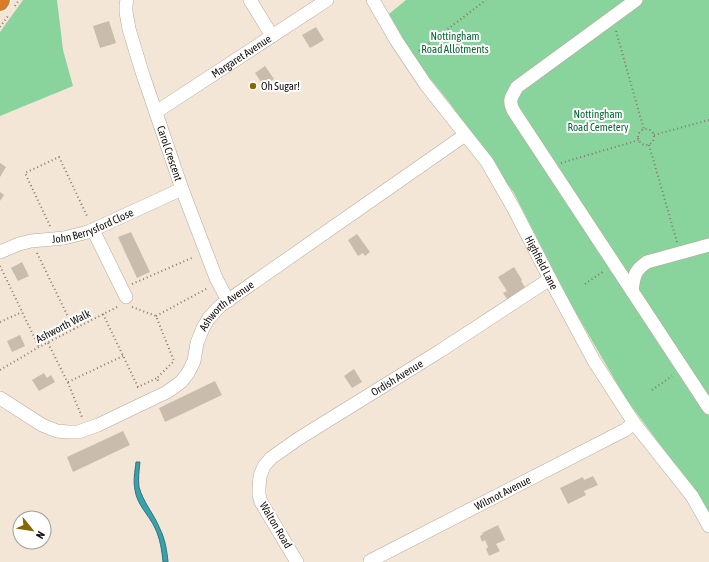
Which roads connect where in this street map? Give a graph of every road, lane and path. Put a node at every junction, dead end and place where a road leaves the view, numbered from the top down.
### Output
1 (127, 0) edge
2 (250, 0) edge
3 (327, 0) edge
4 (373, 0) edge
5 (486, 0) edge
6 (636, 0) edge
7 (612, 17) junction
8 (272, 36) junction
9 (409, 60) junction
10 (156, 112) junction
11 (709, 120) edge
12 (644, 130) junction
13 (465, 135) junction
14 (654, 135) junction
15 (639, 140) junction
16 (649, 145) junction
17 (550, 166) junction
18 (182, 189) junction
19 (93, 230) junction
20 (56, 238) junction
21 (31, 241) junction
22 (709, 245) edge
23 (206, 251) junction
24 (0, 252) edge
25 (680, 253) junction
26 (615, 264) junction
27 (0, 266) edge
28 (1, 272) edge
29 (550, 279) junction
30 (219, 282) junction
31 (585, 284) dead end
32 (632, 291) junction
33 (124, 296) junction
34 (228, 301) junction
35 (22, 312) junction
36 (103, 314) junction
37 (156, 316) junction
38 (0, 322) edge
39 (74, 329) junction
40 (48, 342) junction
41 (39, 347) junction
42 (123, 356) junction
43 (683, 368) junction
44 (0, 370) edge
45 (157, 378) junction
46 (68, 383) junction
47 (652, 390) dead end
48 (163, 395) junction
49 (0, 398) edge
50 (709, 408) edge
51 (634, 423) junction
52 (87, 429) junction
53 (259, 488) joint
54 (709, 526) edge
55 (370, 561) edge
56 (297, 562) edge

1 - 10 street, Carol Crescent
2 - 8 street
3 - 8 street, Margaret Avenue
4 - 9 street, Highfield Lane
5 - 9 path
6 - 7 street
7 - 12 path
7 - 17 street
8 - 10 street, Margaret Avenue
9 - 13 street, Highfield Lane
10 - 18 street, Carol Crescent
11 - 14 path
12 - 14 path
12 - 15 path
13 - 29 street, Highfield Lane
13 - 34 street, Ashworth Avenue
14 - 16 path
15 - 16 path
15 - 17 path
16 - 25 path
17 - 26 street
18 - 19 street, John Berrysford Close
18 - 23 street, Carol Crescent
19 - 20 street, John Berrysford Close
19 - 20 path
19 - 33 street
20 - 21 street, John Berrysford Close
21 - 24 street, John Berrysford Close
21 - 39 path
22 - 25 street
23 - 30 street, Carol Crescent
23 - 33 path, Ashworth Walk
25 - 32 street
26 - 31 path
26 - 32 street
27 - 28 path
28 - 35 path
29 - 51 street, Highfield Lane
29 - 53 street, Ordish Avenue
30 - 34 street, Carol Crescent
30 - 37 path
32 - 43 street
33 - 36 path, Ashworth Walk
33 - 37 path
34 - 48 street, Ashworth Avenue
35 - 38 path
35 - 41 path
36 - 39 path, Ashworth Walk
36 - 42 path
37 - 45 path
39 - 40 path, Ashworth Walk
40 - 41 path, Ashworth Walk
40 - 46 path
41 - 44 path, Ashworth Walk
42 - 45 path
42 - 46 path
43 - 47 path
43 - 50 street
45 - 48 path
46 - 52 path
48 - 52 street, Ashworth Avenue
49 - 52 street, Ashworth Avenue
51 - 54 street, Highfield Lane
51 - 55 street, Wilmot Avenue
53 - 56 street, Walton Road

